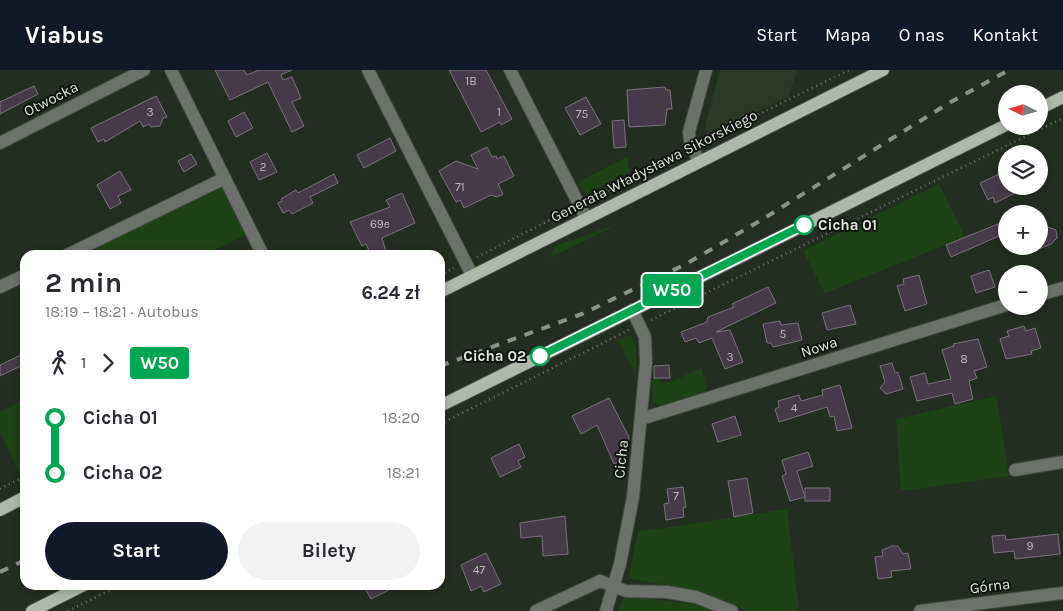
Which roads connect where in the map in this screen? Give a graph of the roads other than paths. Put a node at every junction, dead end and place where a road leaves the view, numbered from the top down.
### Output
1 (144, 70) edge
2 (171, 70) edge
3 (368, 70) edge
4 (510, 70) edge
5 (706, 70) edge
6 (883, 70) edge
7 (1063, 97) edge
8 (1048, 104) edge
9 (998, 129) edge
10 (0, 143) edge
11 (699, 162) junction
12 (225, 178) junction
13 (586, 218) junction
14 (77, 250) edge
15 (261, 250) edge
16 (472, 275) junction
17 (20, 277) edge
18 (0, 287) edge
19 (1063, 288) edge
20 (445, 289) edge
21 (1048, 292) edge
22 (998, 307) edge
23 (632, 310) junction
24 (445, 404) edge
25 (641, 419) junction
26 (1063, 462) edge
27 (1015, 470) dead end
28 (20, 500) edge
29 (0, 510) edge
30 (614, 585) junction
31 (74, 590) edge
32 (1063, 593) edge
33 (32, 611) edge
34 (536, 611) edge
35 (606, 611) edge
36 (732, 611) edge
37 (920, 611) edge

1 - 10 street, Otwocka
2 - 12 street
3 - 16 street
4 - 13 street
5 - 11 street
6 - 11 main road, Generała Władysława Sikorskiego
7 - 8 main road
9 - 23 main road
11 - 13 main road, Generała Władysława Sikorskiego
12 - 14 street
12 - 15 street
13 - 16 main road, Generała Władysława Sikorskiego
16 - 20 main road, Generała Władysława Sikorskiego
17 - 18 street
19 - 21 street
22 - 25 street, Nowa
23 - 24 main road
23 - 25 street, Cicha
25 - 30 street, Cicha
26 - 27 street
28 - 29 main road
30 - 34 street
30 - 35 street, Cicha
30 - 36 street
31 - 33 main road
32 - 37 street, Górna

